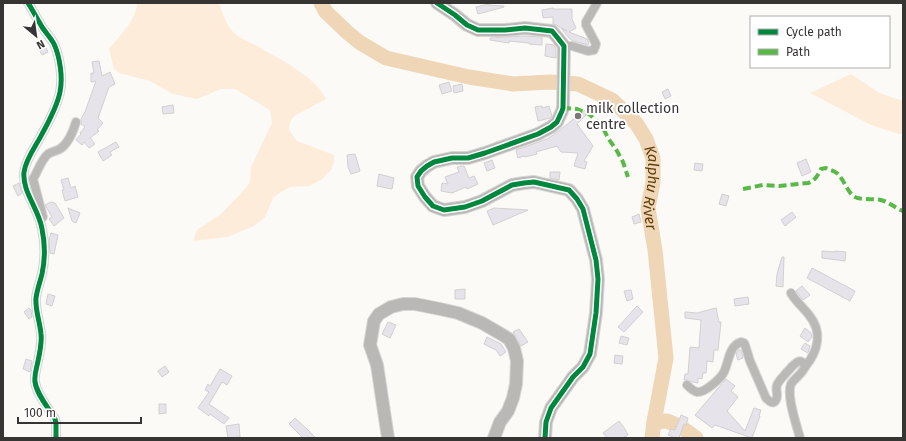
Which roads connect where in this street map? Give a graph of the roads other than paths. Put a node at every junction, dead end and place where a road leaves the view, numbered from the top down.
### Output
1 (28, 3) edge
2 (437, 3) edge
3 (598, 3) edge
4 (564, 46) junction
5 (76, 122) dead end
6 (42, 228) junction
7 (791, 293) dead end
8 (806, 367) junction
9 (687, 385) dead end
10 (56, 438) edge
11 (388, 438) edge
12 (494, 438) edge
13 (545, 438) edge
14 (800, 438) edge

1 - 6 street
2 - 4 street
3 - 4 street
4 - 13 street
5 - 6 street
6 - 10 street
7 - 8 street
8 - 9 street
8 - 14 street
11 - 12 street

